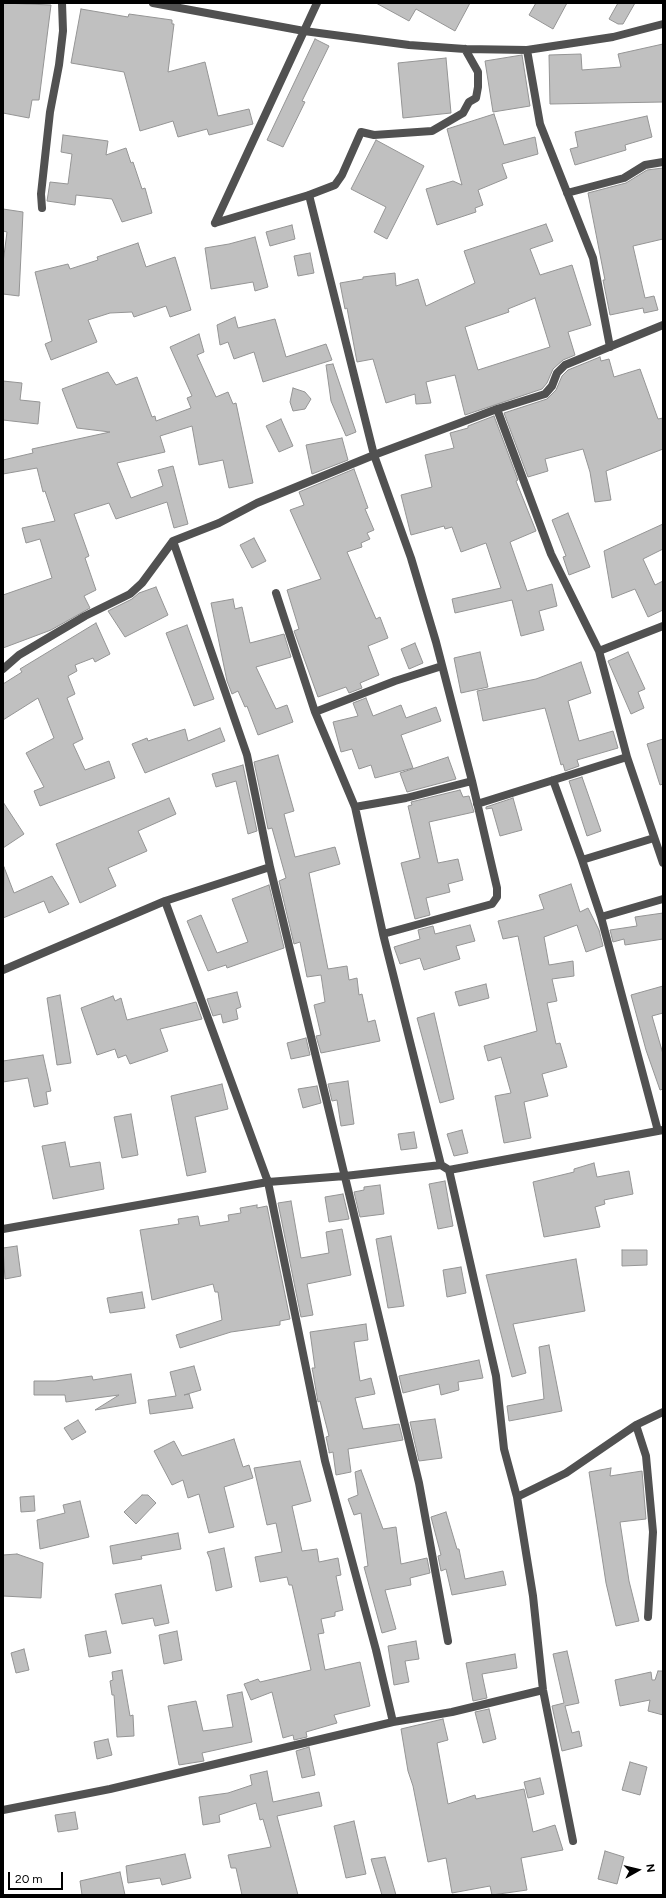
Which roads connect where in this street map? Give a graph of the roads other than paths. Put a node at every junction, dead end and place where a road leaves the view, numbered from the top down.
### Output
1 (62, 3) edge
2 (153, 3) edge
3 (318, 3) edge
4 (663, 24) edge
5 (304, 31) junction
6 (465, 49) junction
7 (527, 50) junction
8 (663, 162) edge
9 (566, 193) junction
10 (309, 195) junction
11 (42, 208) dead end
12 (663, 326) edge
13 (610, 347) junction
14 (497, 409) junction
15 (374, 455) junction
16 (173, 541) junction
17 (276, 593) dead end
18 (663, 626) edge
19 (599, 650) junction
20 (442, 666) junction
21 (3, 669) edge
22 (315, 712) junction
23 (628, 756) junction
24 (553, 780) junction
25 (472, 781) junction
26 (477, 804) junction
27 (355, 807) junction
28 (654, 838) junction
29 (582, 860) junction
30 (663, 863) edge
31 (270, 867) junction
32 (663, 899) edge
33 (165, 901) junction
34 (601, 917) junction
35 (383, 934) junction
36 (3, 970) edge
37 (661, 1130) edge
38 (445, 1167) junction
39 (345, 1176) junction
40 (268, 1182) junction
41 (3, 1229) edge
42 (663, 1412) edge
43 (636, 1425) junction
44 (517, 1497) junction
45 (648, 1617) dead end
46 (448, 1642) dead end
47 (543, 1690) junction
48 (393, 1722) junction
49 (3, 1810) edge
50 (573, 1841) dead end

1 - 11 street
2 - 5 street
3 - 5 street
4 - 7 street
5 - 6 street
5 - 10 street
6 - 7 street
6 - 10 street
7 - 9 street
8 - 9 street
9 - 13 street
10 - 15 street
12 - 13 street
13 - 14 street
14 - 15 street
14 - 19 street
15 - 16 street
15 - 20 street
16 - 21 street
16 - 31 street
17 - 22 street
18 - 19 street
19 - 23 street
20 - 22 street
20 - 25 street
22 - 27 street
23 - 24 street
23 - 28 street
24 - 26 street
24 - 29 street
25 - 26 street
25 - 27 street
26 - 35 street
27 - 35 street
28 - 29 street
28 - 30 street
29 - 34 street
31 - 33 street
31 - 39 street
32 - 34 street
33 - 36 street
33 - 40 street
34 - 37 street
35 - 38 street
37 - 38 street
38 - 39 street
38 - 44 street
39 - 40 street
39 - 46 street
40 - 41 street
40 - 48 street
42 - 43 street
43 - 44 street
43 - 45 street
44 - 47 street
47 - 48 street
47 - 50 street
48 - 49 street

